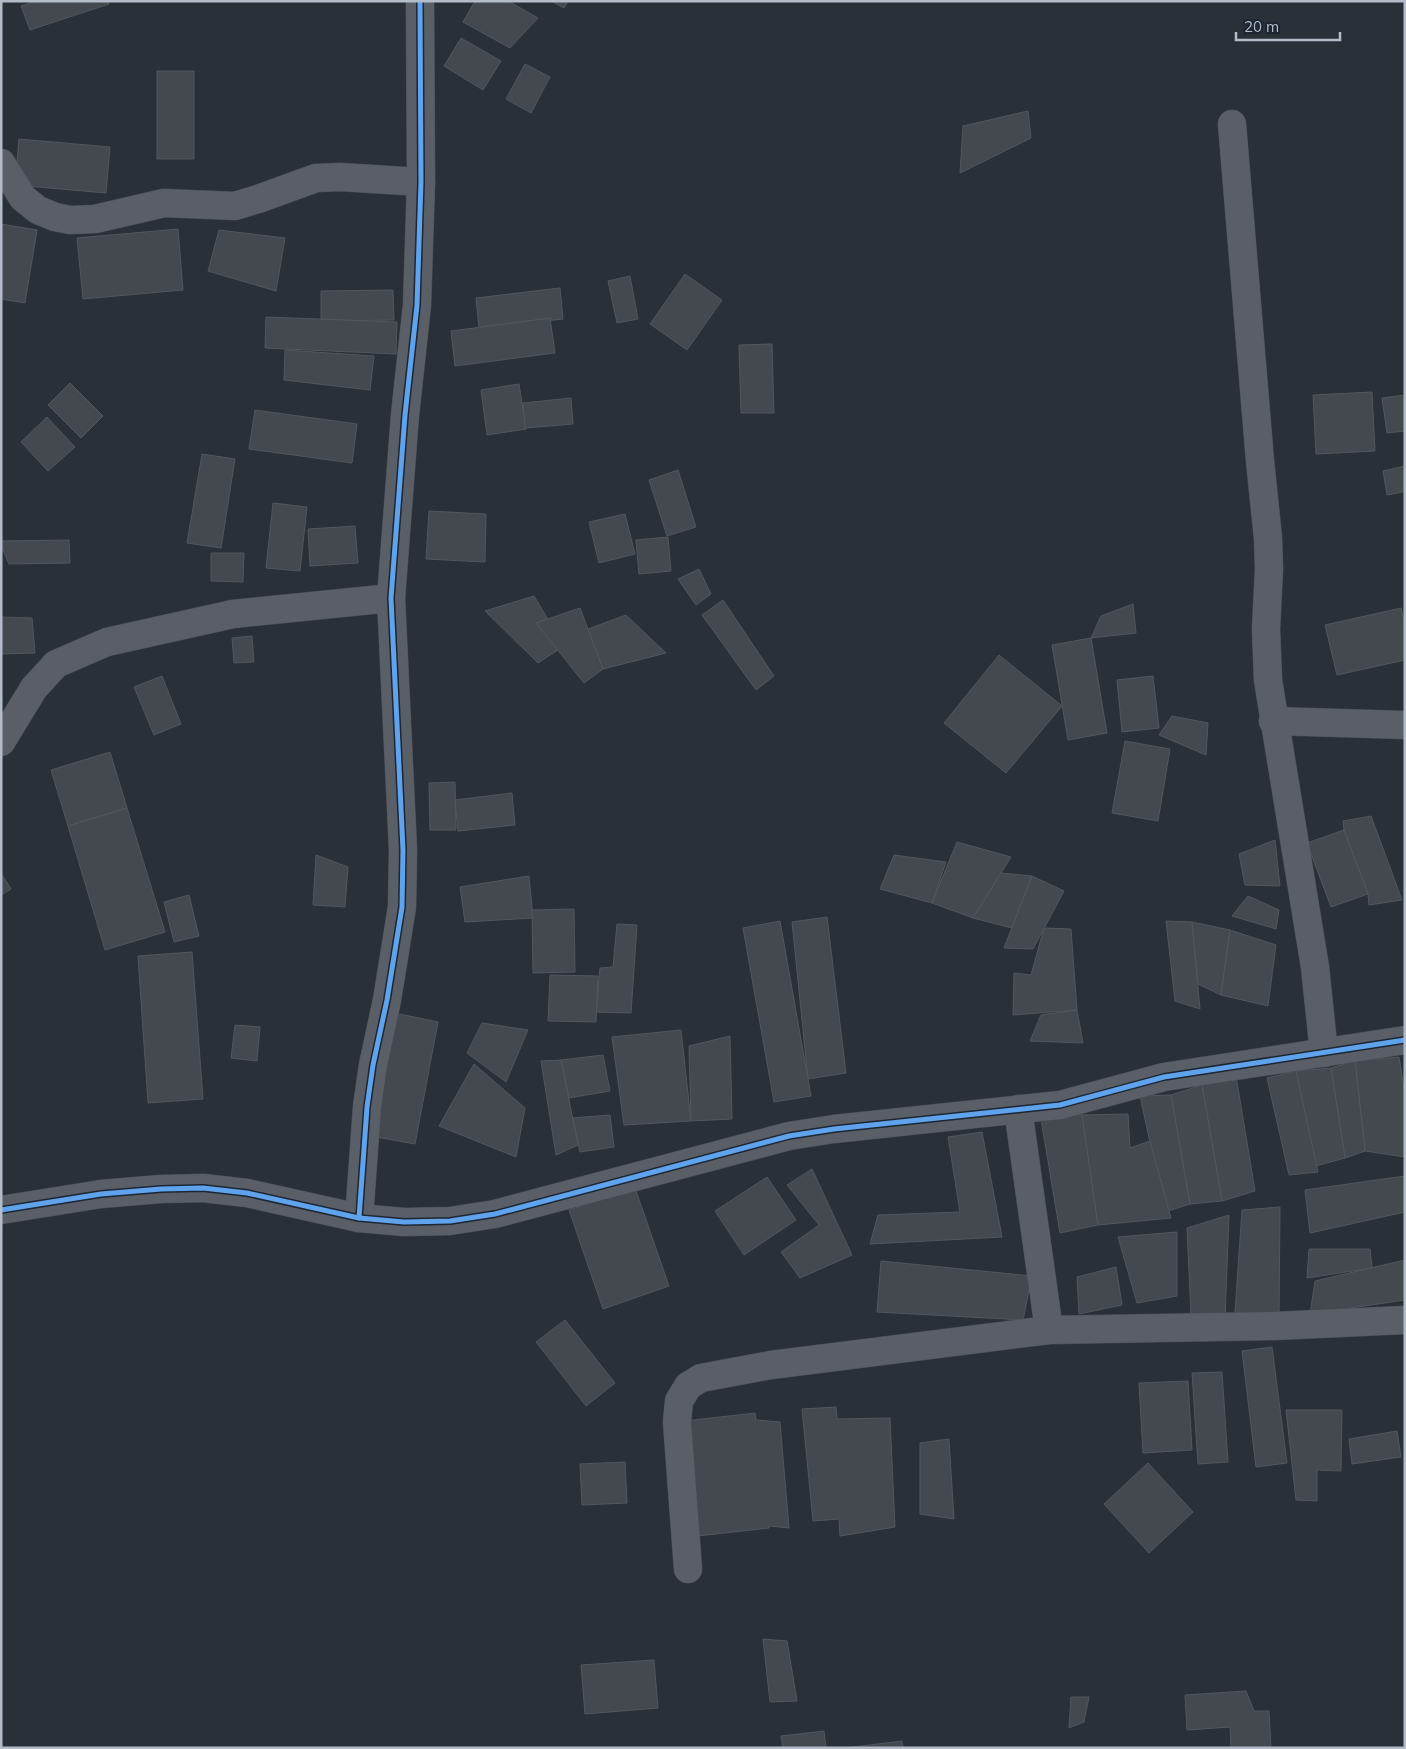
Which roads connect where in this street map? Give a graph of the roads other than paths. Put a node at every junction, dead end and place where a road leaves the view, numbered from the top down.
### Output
1 (420, 1) edge
2 (1232, 124) dead end
3 (1, 163) edge
4 (421, 182) junction
5 (391, 598) junction
6 (1273, 721) junction
7 (1405, 725) edge
8 (1, 742) edge
9 (1405, 1040) edge
10 (1324, 1053) junction
11 (1018, 1109) junction
12 (1, 1210) edge
13 (359, 1218) junction
14 (1405, 1320) edge
15 (1049, 1330) junction
16 (688, 1569) dead end

1 - 4 street
2 - 6 street
3 - 4 street
4 - 5 street
5 - 8 street
5 - 13 street
6 - 7 street
6 - 10 street
9 - 10 street
10 - 11 street
11 - 13 street
11 - 15 street
12 - 13 street
14 - 15 street
15 - 16 street

